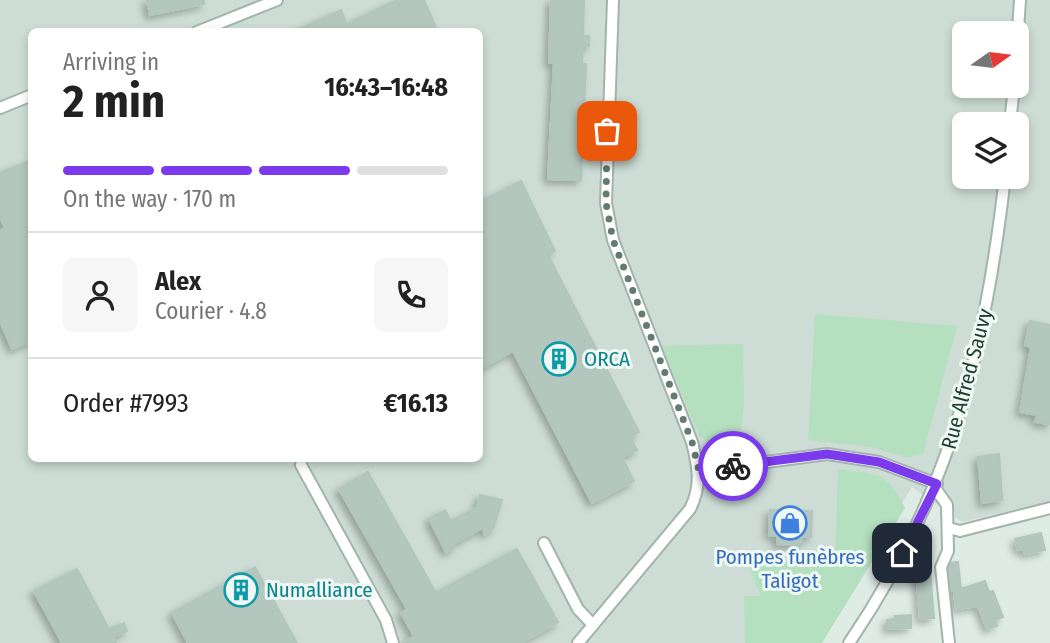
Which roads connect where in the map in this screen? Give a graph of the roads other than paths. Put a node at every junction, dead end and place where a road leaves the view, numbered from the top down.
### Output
1 (277, 0) edge
2 (613, 0) edge
3 (1020, 0) edge
4 (1019, 21) edge
5 (207, 28) edge
6 (28, 97) edge
7 (0, 108) edge
8 (1004, 189) edge
9 (300, 465) dead end
10 (699, 471) junction
11 (936, 486) junction
12 (1050, 508) edge
13 (948, 528) junction
14 (544, 543) dead end
15 (593, 625) junction
16 (393, 643) edge
17 (578, 643) edge
18 (849, 643) edge
19 (949, 643) edge

1 - 5 street
2 - 10 street
3 - 4 street
6 - 7 street
8 - 11 street, Rue Alfred Sauvy
9 - 16 street
10 - 11 street
10 - 15 street
11 - 13 street
11 - 18 street, Rue Alfred Sauvy
12 - 13 street
13 - 19 street
14 - 15 street
15 - 17 street

